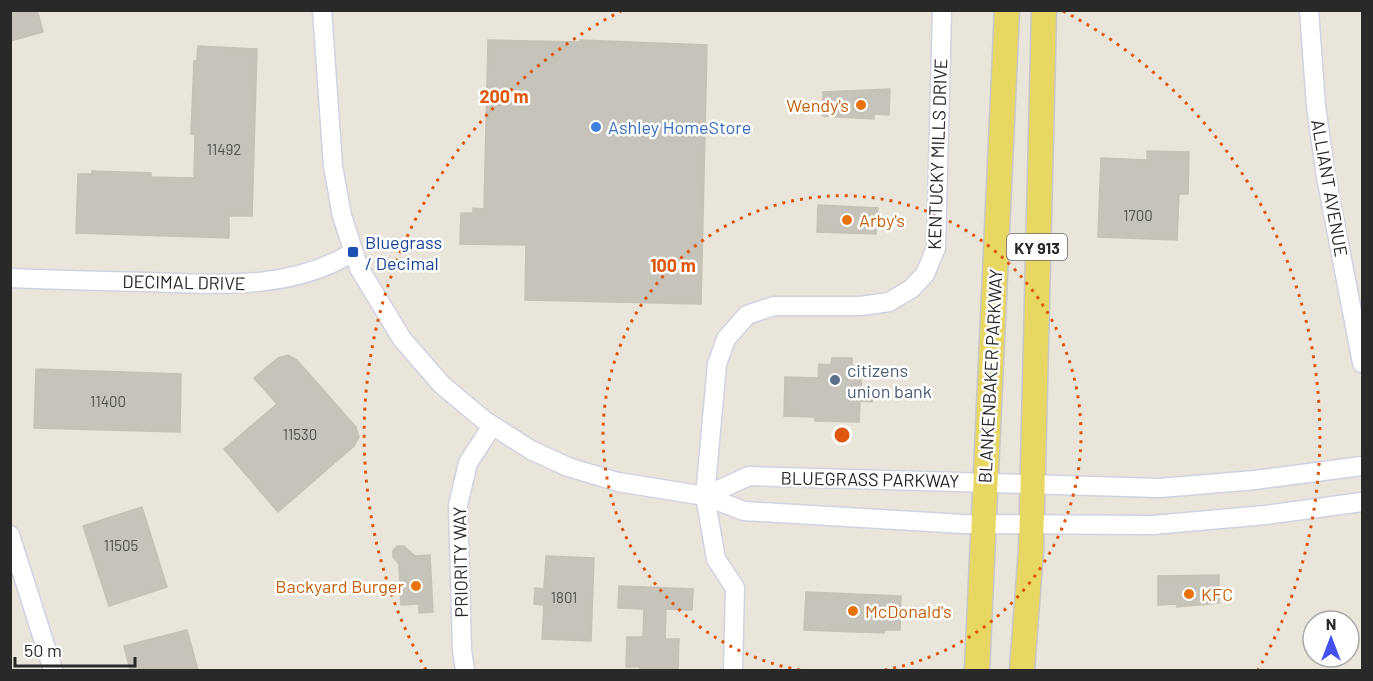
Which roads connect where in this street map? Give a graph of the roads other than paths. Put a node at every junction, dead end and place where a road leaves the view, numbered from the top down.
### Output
1 (322, 10) edge
2 (942, 10) edge
3 (1007, 10) edge
4 (1044, 10) edge
5 (1309, 10) edge
6 (353, 252) junction
7 (10, 278) edge
8 (1362, 363) edge
9 (492, 426) junction
10 (1362, 466) edge
11 (985, 482) junction
12 (1032, 483) junction
13 (705, 496) junction
14 (1362, 502) edge
15 (984, 525) junction
16 (1030, 525) junction
17 (10, 535) edge
18 (53, 670) edge
19 (465, 670) edge
20 (734, 670) edge
21 (977, 670) edge
22 (1023, 670) edge

1 - 6 street, BLUEGRASS PARKWAY
2 - 13 street, KENTUCKY MILLS DRIVE
3 - 11 main road, BLANKENBAKER PARKWAY / KY 913
4 - 12 main road, KY 913
5 - 8 street, ALLIANT AVENUE
6 - 7 street, DECIMAL DRIVE
6 - 9 street, BLUEGRASS PARKWAY
9 - 13 street, BLUEGRASS PARKWAY
9 - 19 street, PRIORITY WAY
10 - 12 street, BLUEGRASS PARKWAY
11 - 12 street, BLUEGRASS PARKWAY
11 - 13 street, BLUEGRASS PARKWAY
11 - 15 main road, BLANKENBAKER PARKWAY / KY 913
12 - 16 main road, KY 913
13 - 15 street, BLUEGRASS PARKWAY
13 - 20 street, KENTUCKY MILLS DRIVE
14 - 16 street, BLUEGRASS PARKWAY
15 - 16 street, BLUEGRASS PARKWAY
15 - 21 main road, BLANKENBAKER PARKWAY / KY 913
16 - 22 main road, KY 913
17 - 18 street

